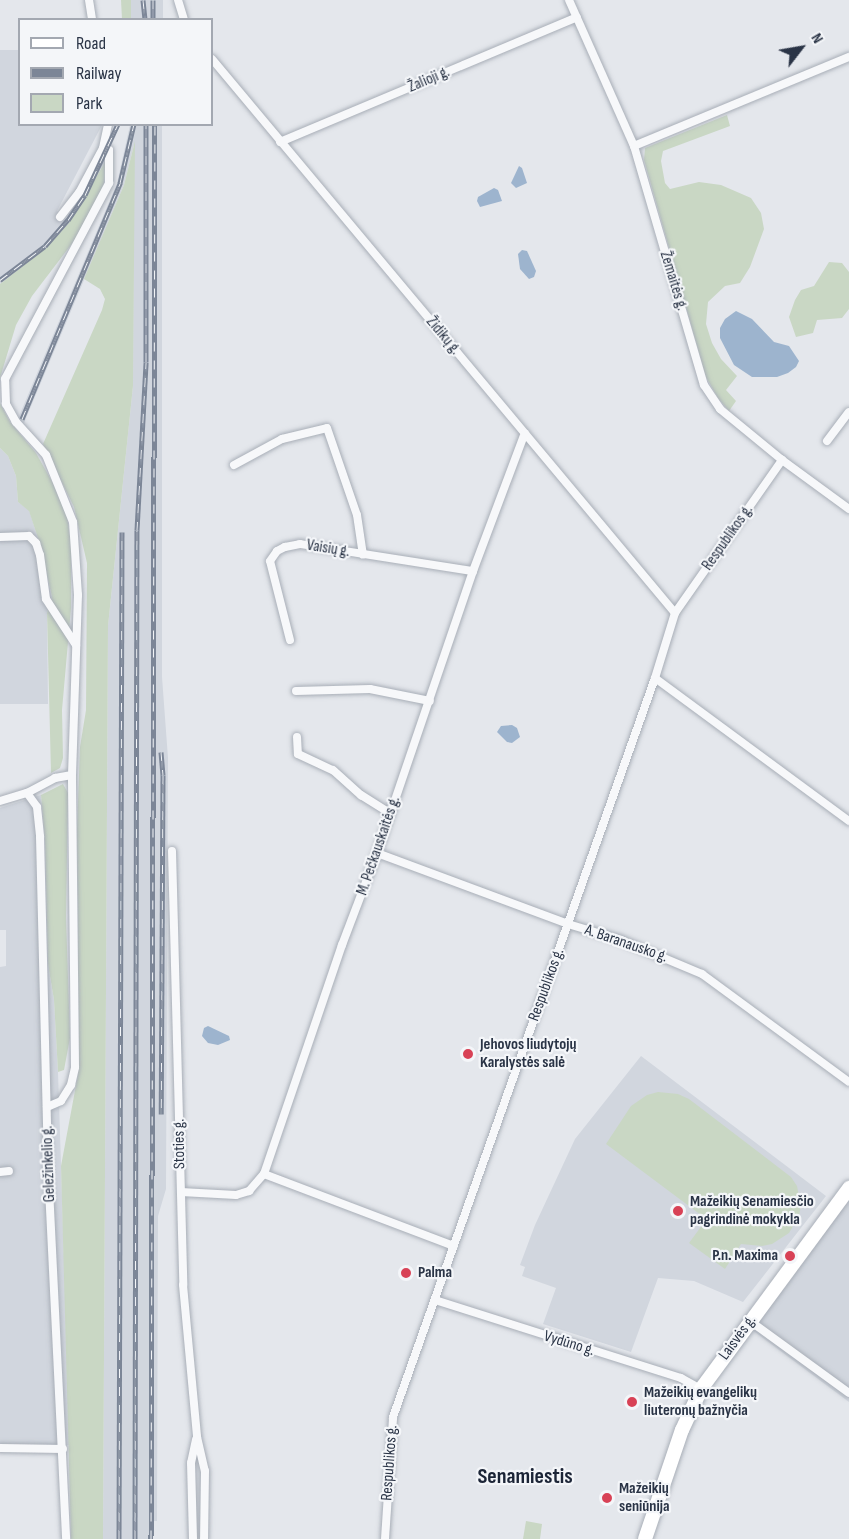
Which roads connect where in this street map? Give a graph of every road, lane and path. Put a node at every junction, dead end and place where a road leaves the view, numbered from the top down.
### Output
1 (88, 0) edge
2 (178, 0) edge
3 (569, 0) edge
4 (577, 17) junction
5 (92, 18) edge
6 (183, 18) edge
7 (849, 57) edge
8 (213, 60) edge
9 (108, 126) edge
10 (280, 142) junction
11 (634, 146) junction
12 (103, 148) junction
13 (60, 217) dead end
14 (849, 412) edge
15 (525, 433) junction
16 (827, 441) dead end
17 (782, 460) junction
18 (234, 465) dead end
19 (849, 509) edge
20 (0, 537) edge
21 (363, 555) junction
22 (473, 571) junction
23 (675, 613) junction
24 (290, 640) dead end
25 (76, 646) junction
26 (655, 678) junction
27 (296, 691) dead end
28 (430, 701) junction
29 (297, 737) dead end
30 (72, 775) junction
31 (27, 793) junction
32 (0, 801) edge
33 (390, 813) junction
34 (849, 822) edge
35 (172, 851) dead end
36 (377, 853) junction
37 (568, 924) junction
38 (849, 1082) edge
39 (47, 1107) junction
40 (264, 1174) junction
41 (849, 1188) edge
42 (181, 1192) junction
43 (454, 1246) junction
44 (435, 1300) junction
45 (750, 1321) junction
46 (701, 1389) junction
47 (849, 1393) edge
48 (197, 1437) junction
49 (0, 1448) edge
50 (63, 1449) junction
51 (66, 1539) edge
52 (192, 1539) edge
53 (204, 1539) edge
54 (385, 1539) edge
55 (645, 1539) edge

1 - 5 street
2 - 6 street
3 - 4 street, Žemaitės g.
4 - 10 street, Žalioji g.
4 - 11 street, Žemaitės g.
7 - 11 street
8 - 10 street, Židikų g.
9 - 12 street
10 - 15 street, Židikų g.
11 - 17 street, Žemaitės g.
12 - 13 street
12 - 25 street
14 - 16 street
15 - 22 street, M. Pečkauskaitės g.
15 - 23 street, Židikų g.
17 - 19 street, Žemaitės g.
17 - 23 street, Respublikos g.
18 - 21 street
20 - 25 street
21 - 22 street, Vaisių g.
21 - 24 street, Vaisių g.
22 - 28 street, M. Pečkauskaitės g.
23 - 26 street, Respublikos g.
25 - 30 street
26 - 34 street
26 - 37 street, Respublikos g.
27 - 28 street
28 - 33 street, M. Pečkauskaitės g.
29 - 33 street
30 - 31 street
30 - 39 street
31 - 32 street
31 - 39 street, Geležinkelio g.
33 - 36 street, M. Pečkauskaitės g.
35 - 42 street, Stoties g.
36 - 37 street, A. Baranausko g.
36 - 40 street, M. Pečkauskaitės g.
37 - 38 street, A. Baranausko g.
37 - 43 street, Respublikos g.
39 - 50 street, Geležinkelio g.
40 - 42 street
40 - 43 street
41 - 45 main road, Laisvės g.
42 - 48 street, Stoties g.
43 - 44 street, Respublikos g.
44 - 46 street, Vydūno g.
44 - 54 street, Respublikos g.
45 - 46 main road, Laisvės g.
45 - 47 street
46 - 55 main road, Laisvės g.
48 - 52 street, Stoties g.
48 - 53 street, Stoties g.
49 - 50 street
50 - 51 street, Geležinkelio g.

